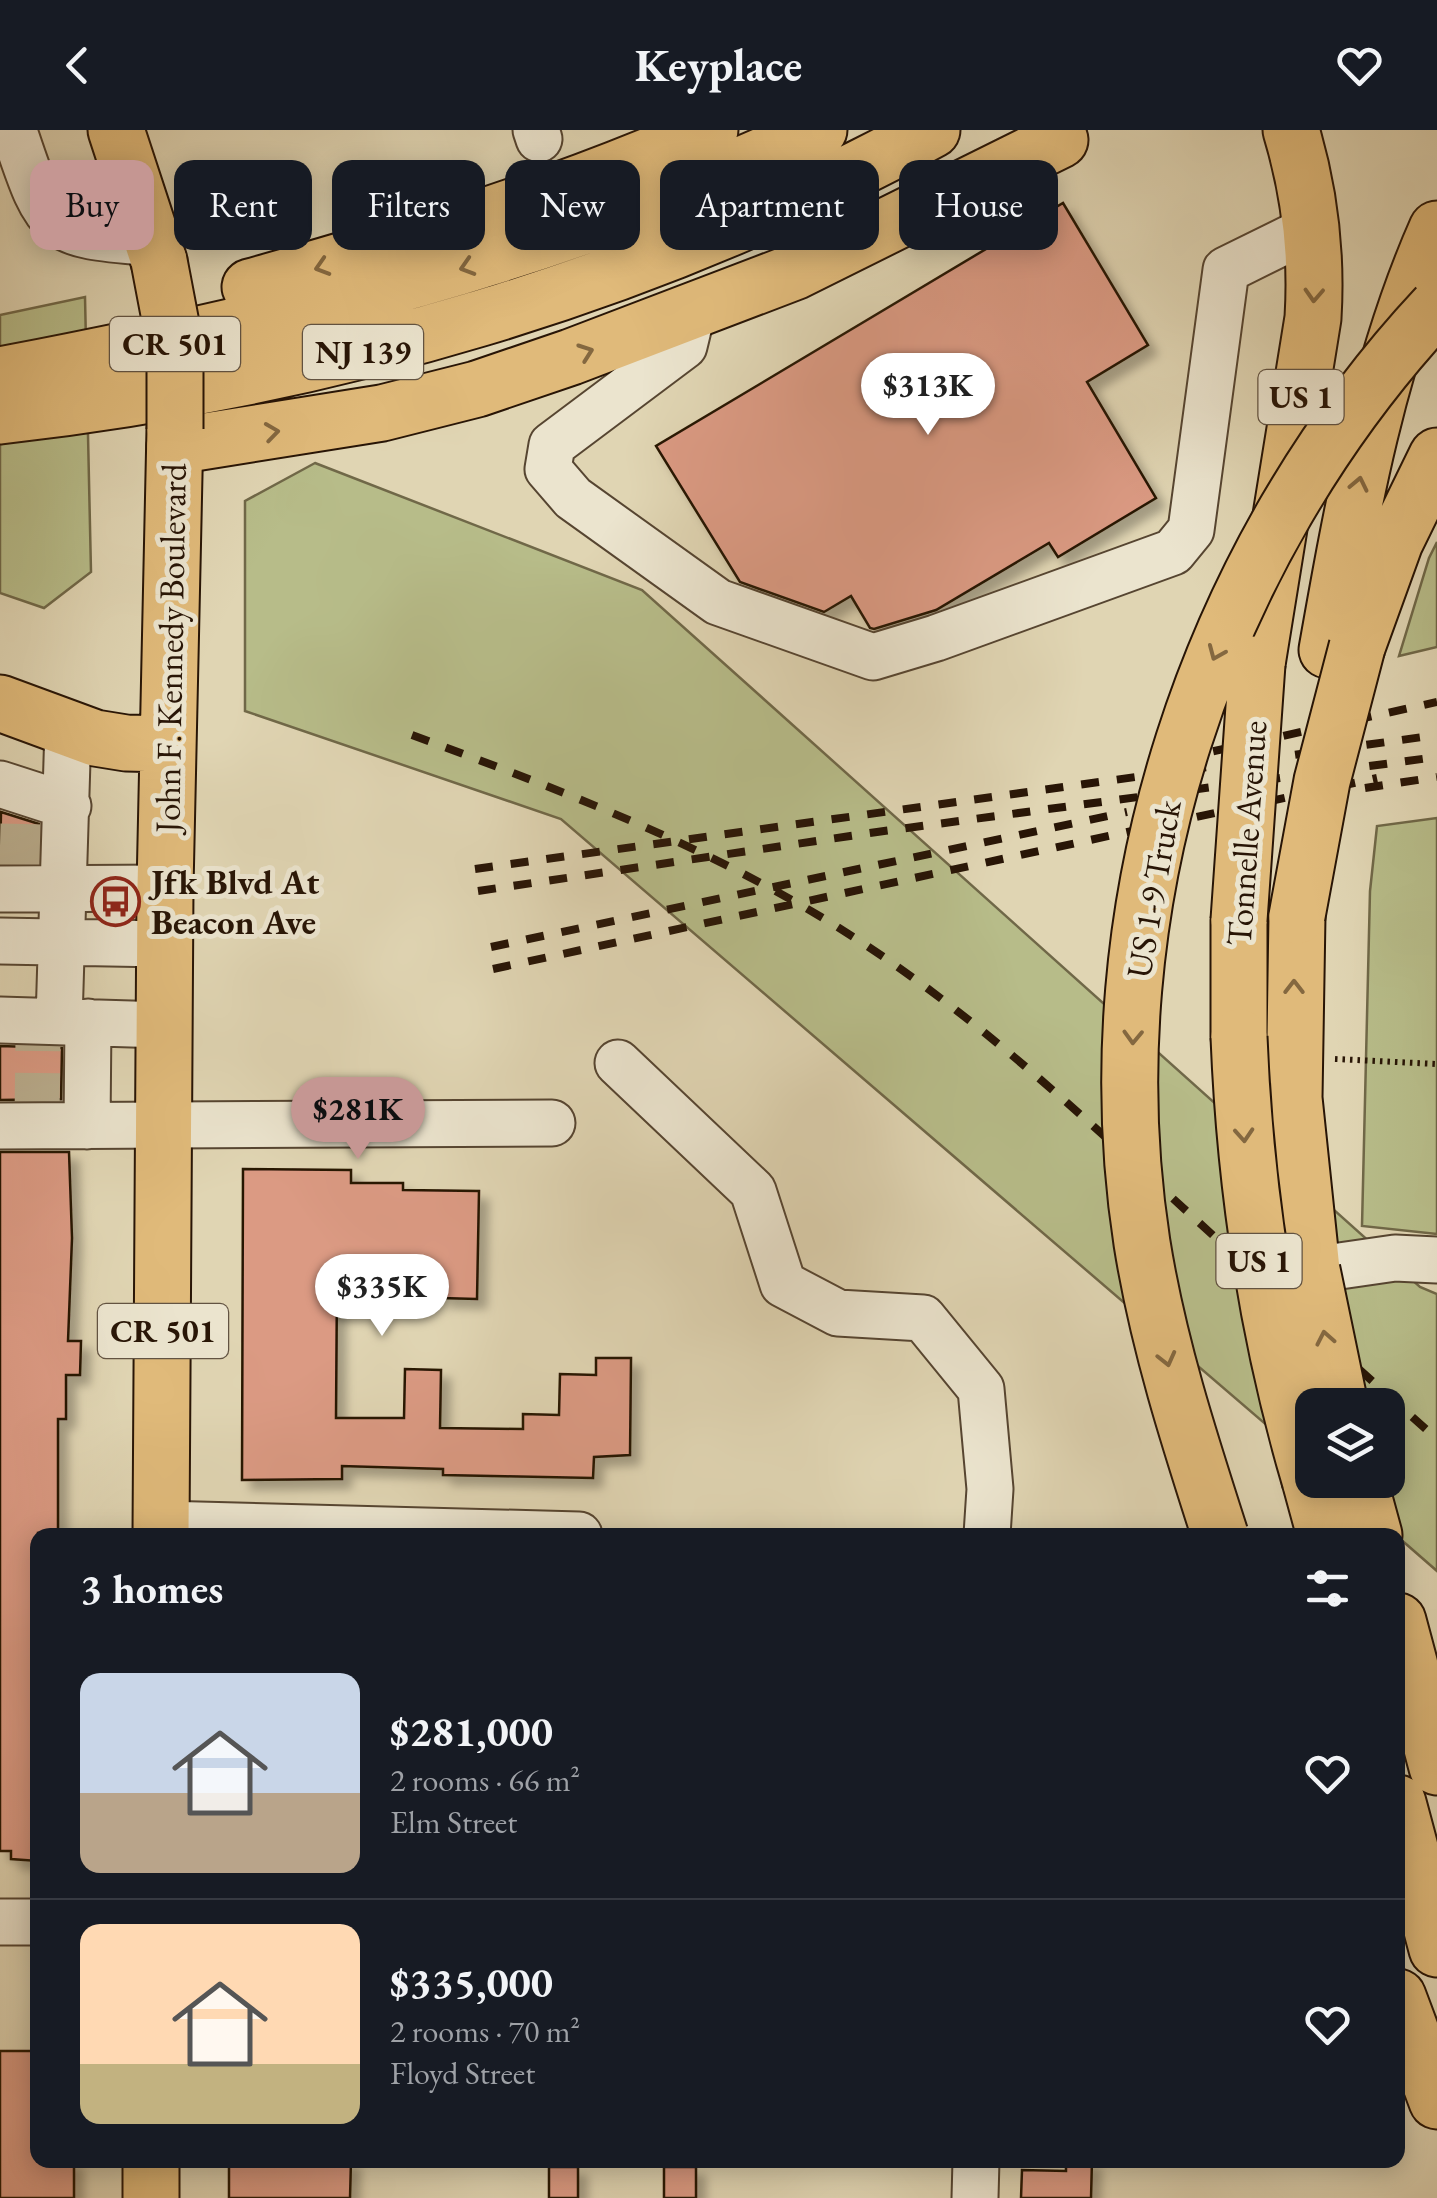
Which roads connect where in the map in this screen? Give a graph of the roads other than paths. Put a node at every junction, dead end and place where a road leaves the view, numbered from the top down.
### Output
1 (116, 130) edge
2 (710, 130) edge
3 (819, 130) edge
4 (932, 130) edge
5 (941, 130) edge
6 (1292, 130) edge
7 (1074, 135) edge
8 (877, 160) edge
9 (878, 160) edge
10 (11, 176) edge
11 (1313, 227) junction
12 (1437, 230) edge
13 (673, 250) edge
14 (156, 252) junction
15 (661, 255) junction
16 (1437, 308) edge
17 (692, 313) junction
18 (0, 352) edge
19 (0, 375) edge
20 (0, 416) edge
21 (175, 437) junction
22 (1437, 456) edge
23 (1342, 648) junction
24 (0, 703) edge
25 (68, 728) junction
26 (167, 744) junction
27 (0, 784) edge
28 (61, 847) junction
29 (0, 888) edge
30 (164, 888) junction
31 (0, 941) edge
32 (62, 942) junction
33 (164, 944) junction
34 (45, 1025) edge
35 (164, 1025) junction
36 (618, 1063) dead end
37 (24, 1123) edge
38 (552, 1123) dead end
39 (87, 1126) junction
40 (164, 1126) junction
41 (1428, 1259) edge
42 (1312, 1270) junction
43 (1336, 1388) edge
44 (1295, 1404) edge
45 (1331, 1498) edge
46 (1347, 1498) edge
47 (161, 1528) edge
48 (987, 1528) edge
49 (1218, 1528) edge
50 (1326, 1528) edge
51 (1369, 1528) edge
52 (1405, 1646) edge
53 (1437, 1767) edge
54 (1405, 1829) edge
55 (0, 1922) edge
56 (30, 1922) edge
57 (1437, 1949) edge
58 (1405, 2016) edge
59 (1437, 2101) edge
60 (151, 2168) edge
61 (976, 2168) edge
62 (151, 2198) edge
63 (976, 2198) edge

1 - 14 main road, John F. Kennedy Boulevard / CR 501
2 -> 18 main road, NJ 139
3 -> 19 main road
4 - 8 main road, NJ 139
5 - 9 main road
6 - 11 main road, Tonnelle Avenue / US 1
7 - 15 main road
7 - 17 main road
10 - 14 street
11 - 17 street
11 -> 44 main road, Tonnelle Avenue / US 1, bridge
23 -> 12 main road, US 1
13 - 15 main road, NJ 139
14 - 21 main road, John F. Kennedy Boulevard / CR 501, bridge
15 - 20 main road, NJ 139
16 -> 49 main road, US 1-9 Truck, bridge
21 -> 17 main road
21 - 26 main road, John F. Kennedy Boulevard / CR 501
22 - 23 main road
42 -> 23 main road, Tonnelle Avenue / US 1, bridge
24 - 25 main road
25 - 26 main road
25 - 28 street
26 - 30 main road, John F. Kennedy Boulevard / CR 501
27 - 28 street
28 - 29 street
28 - 30 street
28 - 32 street
30 - 33 main road, John F. Kennedy Boulevard / CR 501
31 - 32 street
32 - 33 street
32 - 34 street
33 - 35 main road, John F. Kennedy Boulevard / CR 501
34 - 35 street
34 - 39 street
35 - 40 main road, John F. Kennedy Boulevard / CR 501
36 - 48 street
37 - 39 street
38 - 40 street
39 - 40 street
40 - 47 main road, John F. Kennedy Boulevard / CR 501
41 - 42 street
43 -> 42 main road, Tonnelle Avenue / US 1, bridge
45 - 50 main road, Tonnelle Avenue / US 1
46 - 51 main road, Tonnelle Avenue / US 1
52 - 53 main road
54 - 57 main road
55 - 56 street
58 - 59 main road
60 - 62 main road
61 - 63 street

